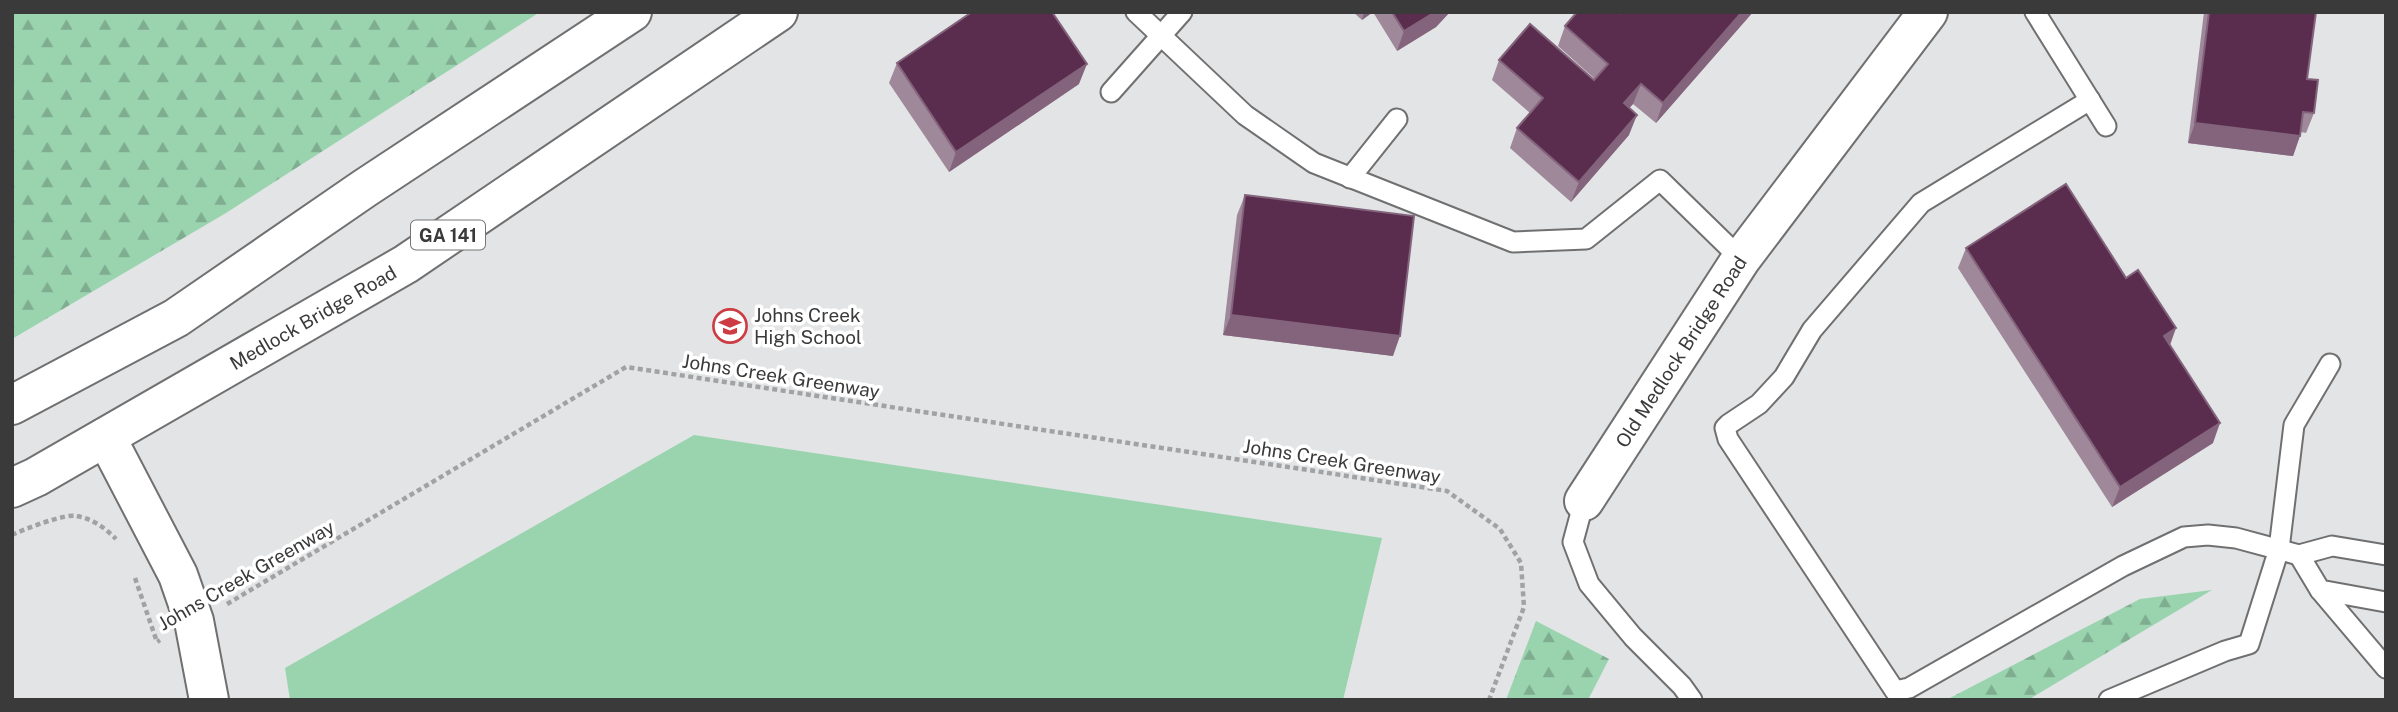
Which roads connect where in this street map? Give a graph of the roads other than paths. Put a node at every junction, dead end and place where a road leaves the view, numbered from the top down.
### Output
1 (632, 12) edge
2 (778, 12) edge
3 (1136, 12) edge
4 (1182, 12) edge
5 (1928, 12) edge
6 (2035, 12) edge
7 (1161, 36) junction
8 (1111, 92) dead end
9 (2090, 100) junction
10 (1397, 119) dead end
11 (2106, 126) dead end
12 (1350, 178) junction
13 (1741, 260) junction
14 (2330, 364) dead end
15 (31, 386) edge
16 (12, 405) edge
17 (106, 437) junction
18 (12, 488) edge
19 (1584, 500) joint
20 (2279, 550) junction
21 (2299, 555) junction
22 (2386, 555) edge
23 (2320, 590) junction
24 (2386, 602) edge
25 (2386, 668) edge
26 (209, 700) edge
27 (1692, 700) edge
28 (2109, 700) edge

1 - 15 main road
2 - 17 main road, Medlock Bridge Road / GA 141
3 - 7 lane
4 - 7 lane
5 - 13 main road, Old Medlock Bridge Road
6 - 9 lane
7 - 8 lane
7 - 12 lane
9 - 11 lane
9 - 20 lane
10 - 12 lane
12 - 13 lane
13 - 19 main road, Old Medlock Bridge Road
14 - 20 lane
15 - 16 main road
17 - 18 main road, Medlock Bridge Road / GA 141
17 - 26 main road
19 - 27 lane, Old Medlock Bridge Road
20 - 21 lane
20 - 28 lane
21 - 22 lane
21 - 23 lane
23 - 24 lane
23 - 25 lane

